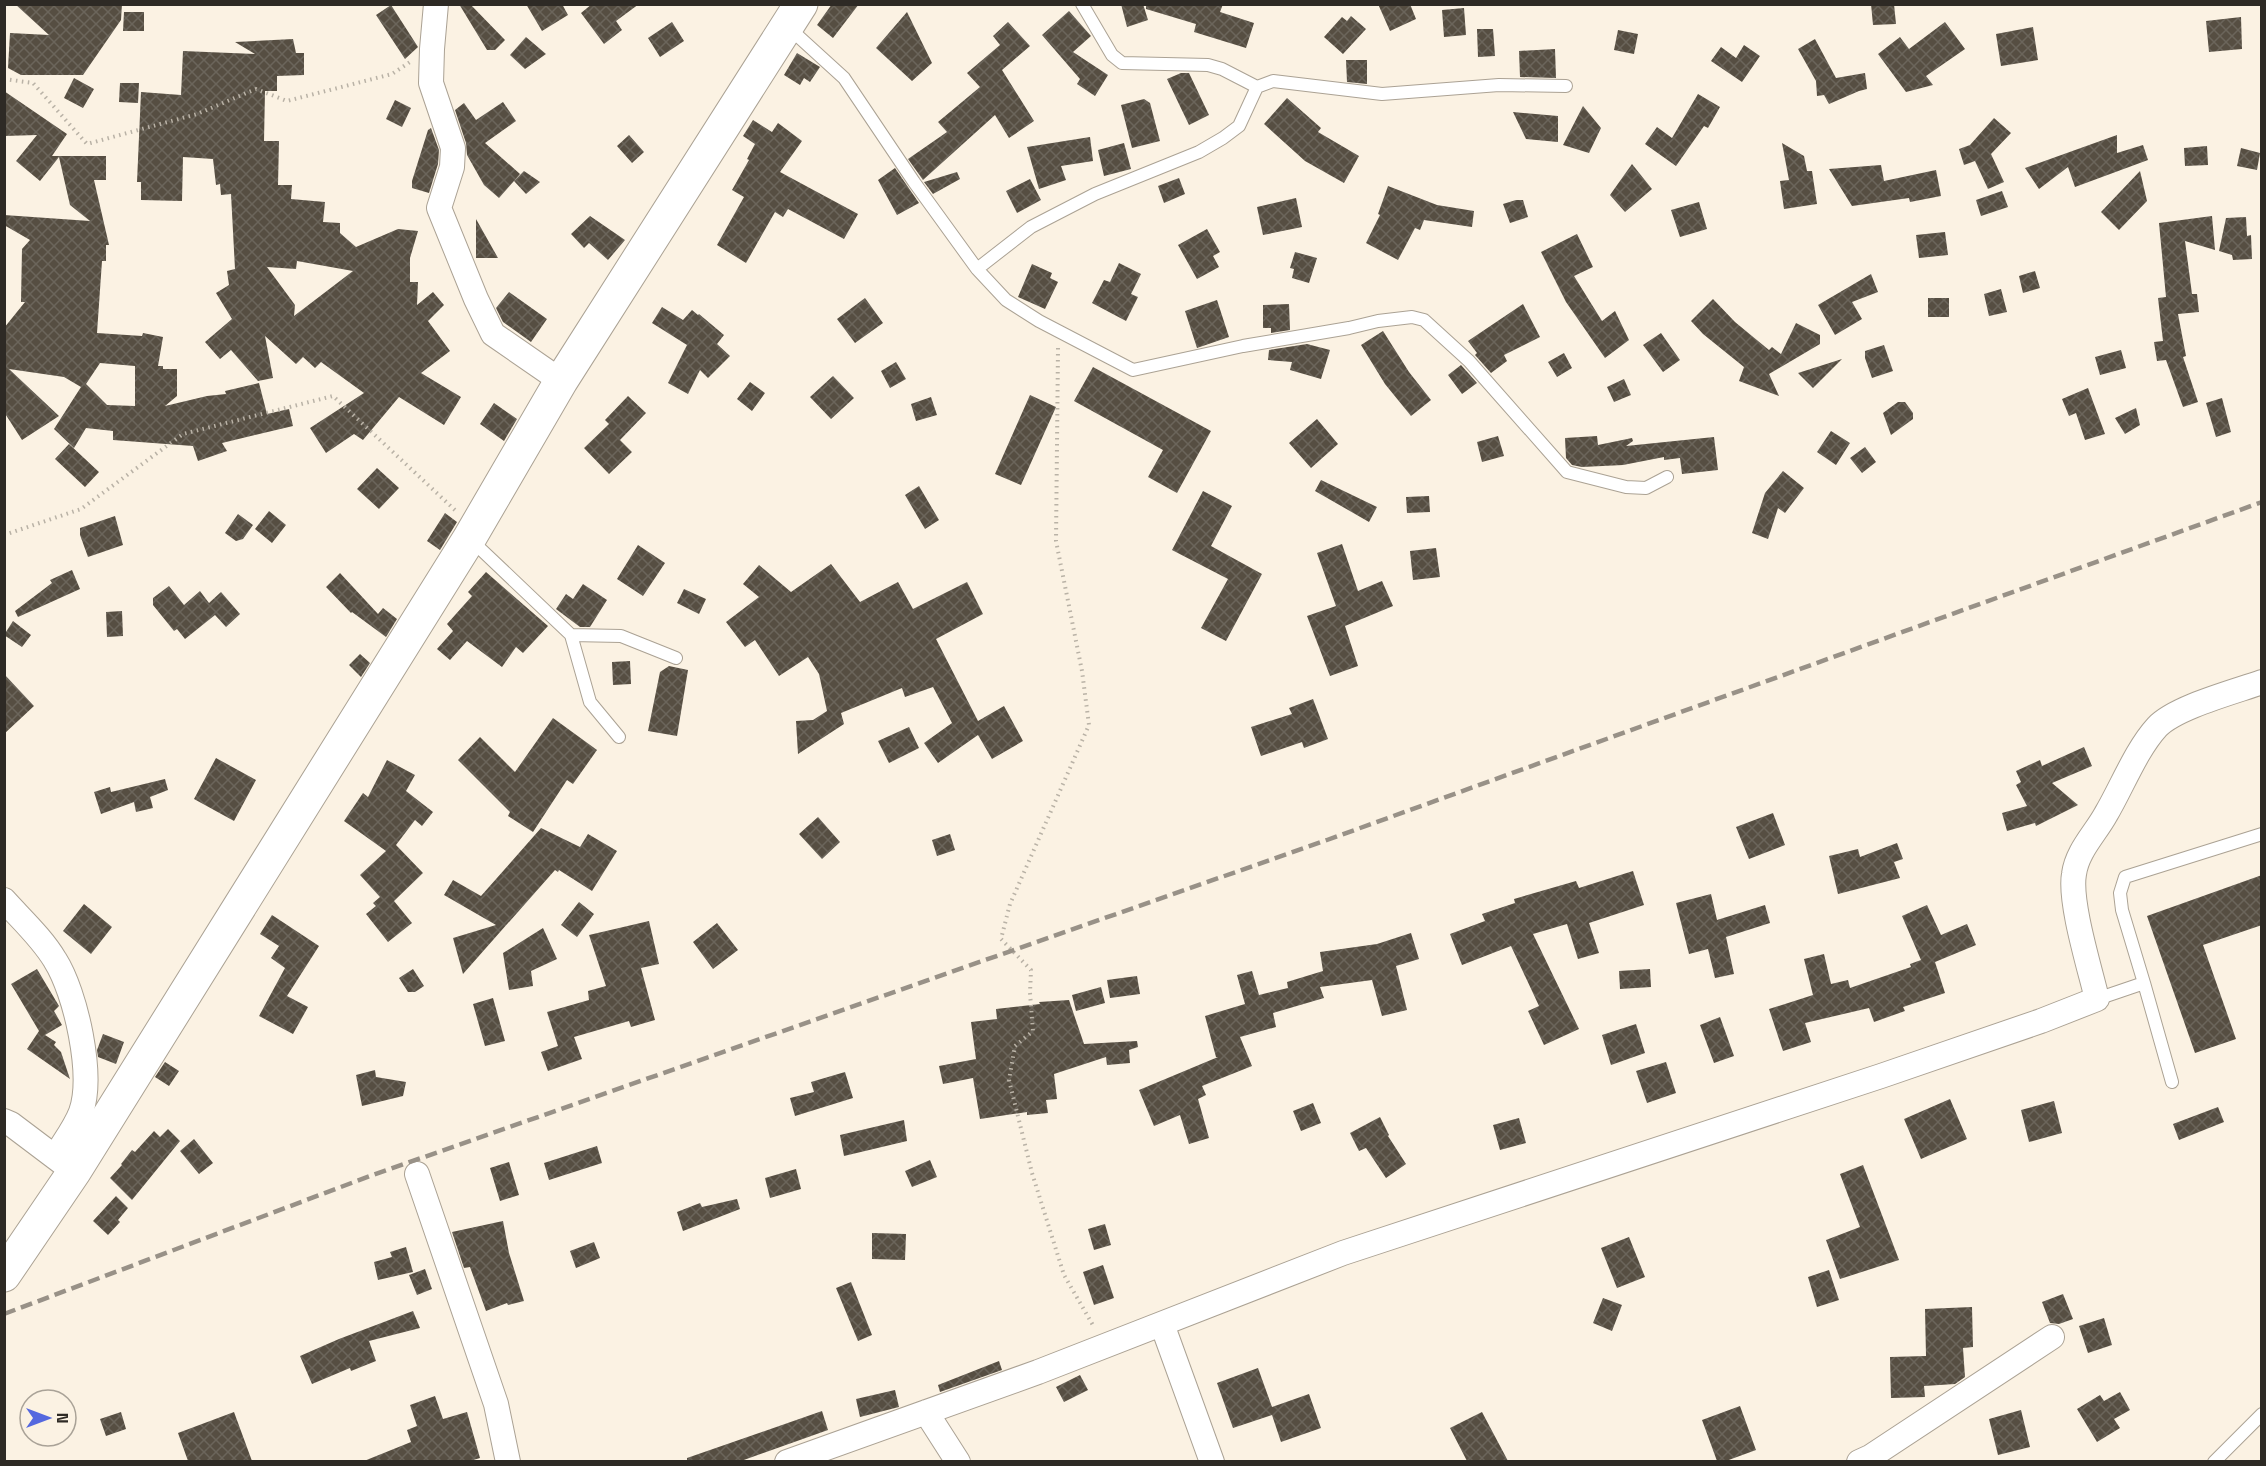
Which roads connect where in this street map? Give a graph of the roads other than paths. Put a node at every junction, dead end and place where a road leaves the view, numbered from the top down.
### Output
1 (436, 4) edge
2 (1082, 4) edge
3 (794, 16) edge
4 (1566, 86) dead end
5 (1257, 87) junction
6 (977, 269) junction
7 (561, 381) junction
8 (1666, 477) dead end
9 (472, 534) junction
10 (571, 635) junction
11 (676, 658) dead end
12 (2262, 682) edge
13 (619, 737) dead end
14 (2262, 834) edge
15 (4, 900) edge
16 (2144, 982) junction
17 (2097, 999) junction
18 (2172, 1082) dead end
19 (4, 1121) edge
20 (65, 1165) junction
21 (417, 1174) dead end
22 (4, 1275) edge
23 (1162, 1324) junction
24 (2052, 1337) dead end
25 (926, 1412) junction
26 (2262, 1414) edge
27 (508, 1461) edge
28 (787, 1461) edge
29 (958, 1461) edge
30 (1212, 1461) edge
31 (1859, 1461) edge
32 (2214, 1461) edge

1 - 7 street
2 - 5 lane
3 - 6 lane
3 - 7 main road
4 - 5 lane
5 - 6 lane
6 - 8 lane
7 - 9 main road
9 - 10 lane
9 - 20 main road
10 - 11 lane
10 - 13 lane
12 - 17 street
14 - 16 lane
15 - 20 street
16 - 17 lane
16 - 18 lane
17 - 23 street
19 - 20 street
20 - 22 main road
21 - 27 street
23 - 25 street
23 - 30 street
24 - 31 street
25 - 28 street
25 - 29 street
26 - 32 lane

